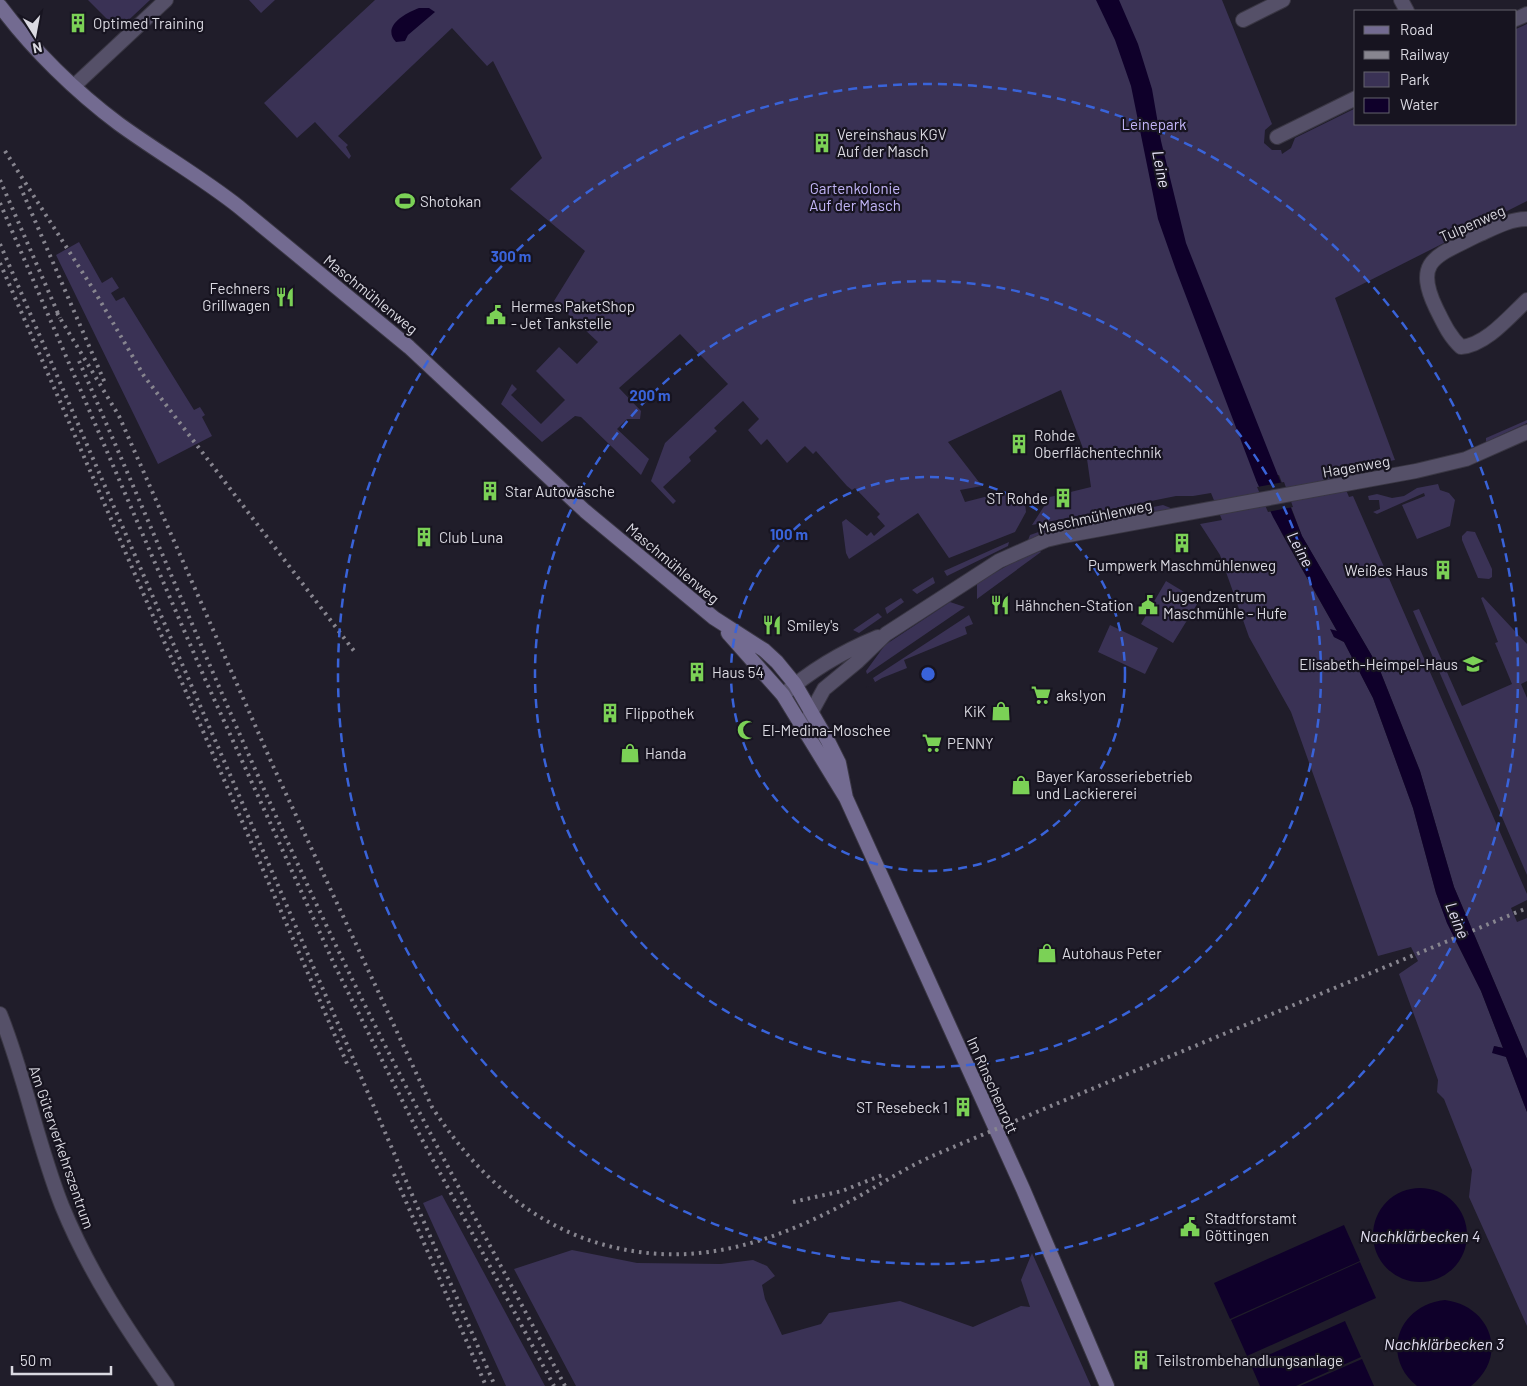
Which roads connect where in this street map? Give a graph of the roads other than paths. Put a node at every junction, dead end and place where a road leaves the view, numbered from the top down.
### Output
1 (166, 0) edge
2 (1283, 0) edge
3 (0, 6) edge
4 (1243, 20) dead end
5 (74, 85) junction
6 (1354, 99) edge
7 (1277, 137) dead end
8 (1527, 219) edge
9 (1527, 300) edge
10 (1527, 432) edge
11 (1186, 514) joint
12 (714, 618) junction
13 (886, 634) junction
14 (795, 684) junction
15 (784, 695) junction
16 (812, 711) junction
17 (804, 726) junction
18 (846, 798) junction
19 (0, 1014) edge
20 (167, 1386) edge
21 (1107, 1386) edge

1 - 5 street
2 - 4 street
3 - 5 main road, Maschmühlenweg
5 - 12 main road, Maschmühlenweg
6 - 7 street
8 - 9 street, Tulpenweg
10 - 11 street, Hagenweg
11 - 13 street, Maschmühlenweg
12 - 14 main road, Maschmühlenweg
12 - 15 main road, Maschmühlenweg
13 - 14 street, Maschmühlenweg
13 - 16 street, Maschmühlenweg
14 - 15 street, Maschmühlenweg
14 - 16 main road, Im Rinschenrott
15 - 17 main road, Maschmühlenweg
16 - 17 street, Maschmühlenweg
16 - 18 main road, Im Rinschenrott
17 - 18 main road, Im Rinschenrott
18 - 21 main road, Im Rinschenrott
19 - 20 street, Am Güterverkehrszentrum

